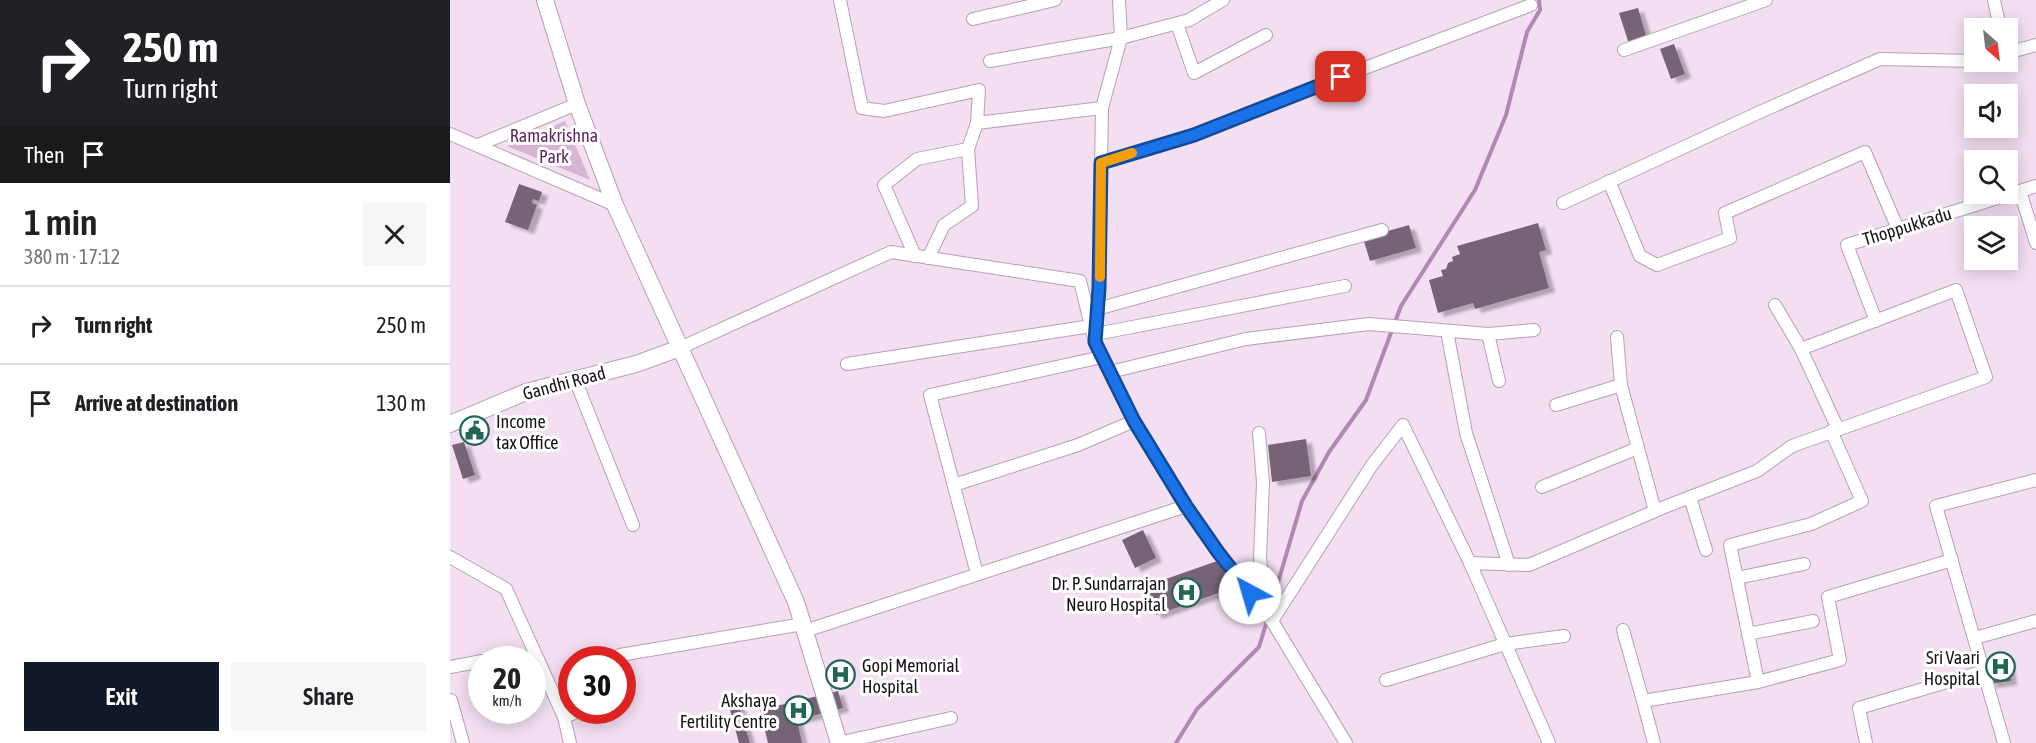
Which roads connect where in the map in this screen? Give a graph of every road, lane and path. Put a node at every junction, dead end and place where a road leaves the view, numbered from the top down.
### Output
1 (545, 0) edge
2 (840, 0) edge
3 (1055, 0) edge
4 (1119, 0) edge
5 (1223, 0) edge
6 (1766, 0) edge
7 (1994, 0) edge
8 (1753, 2) edge
9 (1531, 5) dead end
10 (1998, 18) edge
11 (973, 19) dead end
12 (1177, 24) junction
13 (1266, 35) dead end
14 (1121, 38) junction
15 (2036, 45) edge
16 (1624, 50) dead end
17 (2018, 50) edge
18 (990, 61) dead end
19 (1964, 61) edge
20 (576, 104) junction
21 (1102, 108) junction
22 (977, 123) junction
23 (450, 134) edge
24 (478, 145) junction
25 (968, 149) junction
26 (1101, 163) junction
27 (1609, 182) junction
28 (2036, 186) edge
29 (2020, 190) junction
30 (1563, 203) dead end
31 (615, 205) junction
32 (1898, 229) junction
33 (1382, 230) dead end
34 (2036, 243) edge
35 (915, 256) junction
36 (928, 258) junction
37 (1345, 286) dead end
38 (1775, 305) dead end
39 (1098, 309) junction
40 (1876, 321) junction
41 (1534, 330) dead end
42 (1446, 332) junction
43 (1094, 334) junction
44 (1488, 334) junction
45 (1617, 337) dead end
46 (680, 348) junction
47 (1801, 349) junction
48 (1102, 357) junction
49 (847, 364) dead end
50 (1110, 372) junction
51 (575, 380) junction
52 (1499, 381) dead end
53 (1621, 385) junction
54 (1556, 405) dead end
55 (1134, 421) junction
56 (450, 424) edge
57 (1834, 430) junction
58 (1259, 434) dead end
59 (1638, 448) junction
60 (2036, 480) edge
61 (954, 485) junction
62 (1542, 487) dead end
63 (1689, 497) junction
64 (1186, 506) junction
65 (1655, 511) junction
66 (633, 525) dead end
67 (1706, 550) dead end
68 (450, 557) edge
69 (1952, 560) junction
70 (1470, 563) junction
71 (1804, 564) dead end
72 (1509, 565) junction
73 (977, 573) junction
74 (1737, 578) junction
75 (1267, 615) junction
76 (1813, 621) dead end
77 (2036, 621) edge
78 (804, 627) junction
79 (1623, 630) dead end
80 (1748, 634) junction
81 (1564, 636) dead end
82 (1975, 638) junction
83 (1505, 645) junction
84 (636, 653) edge
85 (468, 664) edge
86 (450, 667) edge
87 (1984, 671) junction
88 (1386, 680) dead end
89 (1758, 682) junction
90 (450, 700) edge
91 (1643, 701) junction
92 (558, 704) edge
93 (951, 718) dead end
94 (566, 724) edge
95 (463, 743) edge
96 (570, 743) edge
97 (838, 743) edge
98 (1346, 743) edge
99 (1549, 743) edge
100 (1654, 743) edge
101 (1866, 743) edge
102 (2004, 743) edge

1 - 20 street
2 - 22 street
3 - 11 street
4 - 14 street
5 - 12 street
6 - 8 street
7 - 10 street
8 - 16 street
9 - 26 street
12 - 13 street
12 - 14 street
14 - 18 street
14 - 21 street
15 - 17 street
19 - 27 street
20 - 24 street
20 - 31 street
21 - 22 street
21 - 26 street
22 - 25 street
23 - 24 street
24 - 31 street
25 - 35 street
25 - 36 street
26 - 39 street
27 - 30 street
27 - 32 street
28 - 29 street, Thoppukkadu
29 - 32 street, Thoppukkadu
29 - 34 street
31 - 46 street
32 - 40 street, Thoppukkadu
33 - 39 street
35 - 36 street
35 - 46 street
36 - 43 street
37 - 43 street
38 - 47 street
39 - 43 street
40 - 47 street
40 - 57 street
41 - 44 street
42 - 44 street
42 - 50 street
42 - 72 street
43 - 48 street
43 - 49 street
44 - 52 street
45 - 53 street
46 - 51 street, Gandhi Road
46 - 78 street
47 - 57 street
48 - 50 street
48 - 61 street
50 - 55 street
51 - 56 street, Gandhi Road
51 - 66 street
53 - 54 street
53 - 59 street
55 - 61 street
55 - 64 street
57 - 63 street
57 - 74 street
58 - 75 street
59 - 62 street
59 - 65 street
60 - 69 street
61 - 73 street
63 - 65 street
63 - 67 street
64 - 73 street
64 - 75 street
65 - 72 street
68 - 92 street
69 - 82 street
69 - 89 street
70 - 72 street
70 - 75 street
70 - 83 street
71 - 74 street
73 - 78 street
74 - 80 street
75 - 98 street
76 - 80 street
77 - 82 street
78 - 84 street
78 - 97 street
79 - 91 street
80 - 89 street
81 - 83 street
82 - 87 street
83 - 88 street
83 - 99 street
85 - 86 street
87 - 101 street
87 - 102 street
89 - 91 street
90 - 95 street
91 - 100 street
93 - 97 street
94 - 96 street

